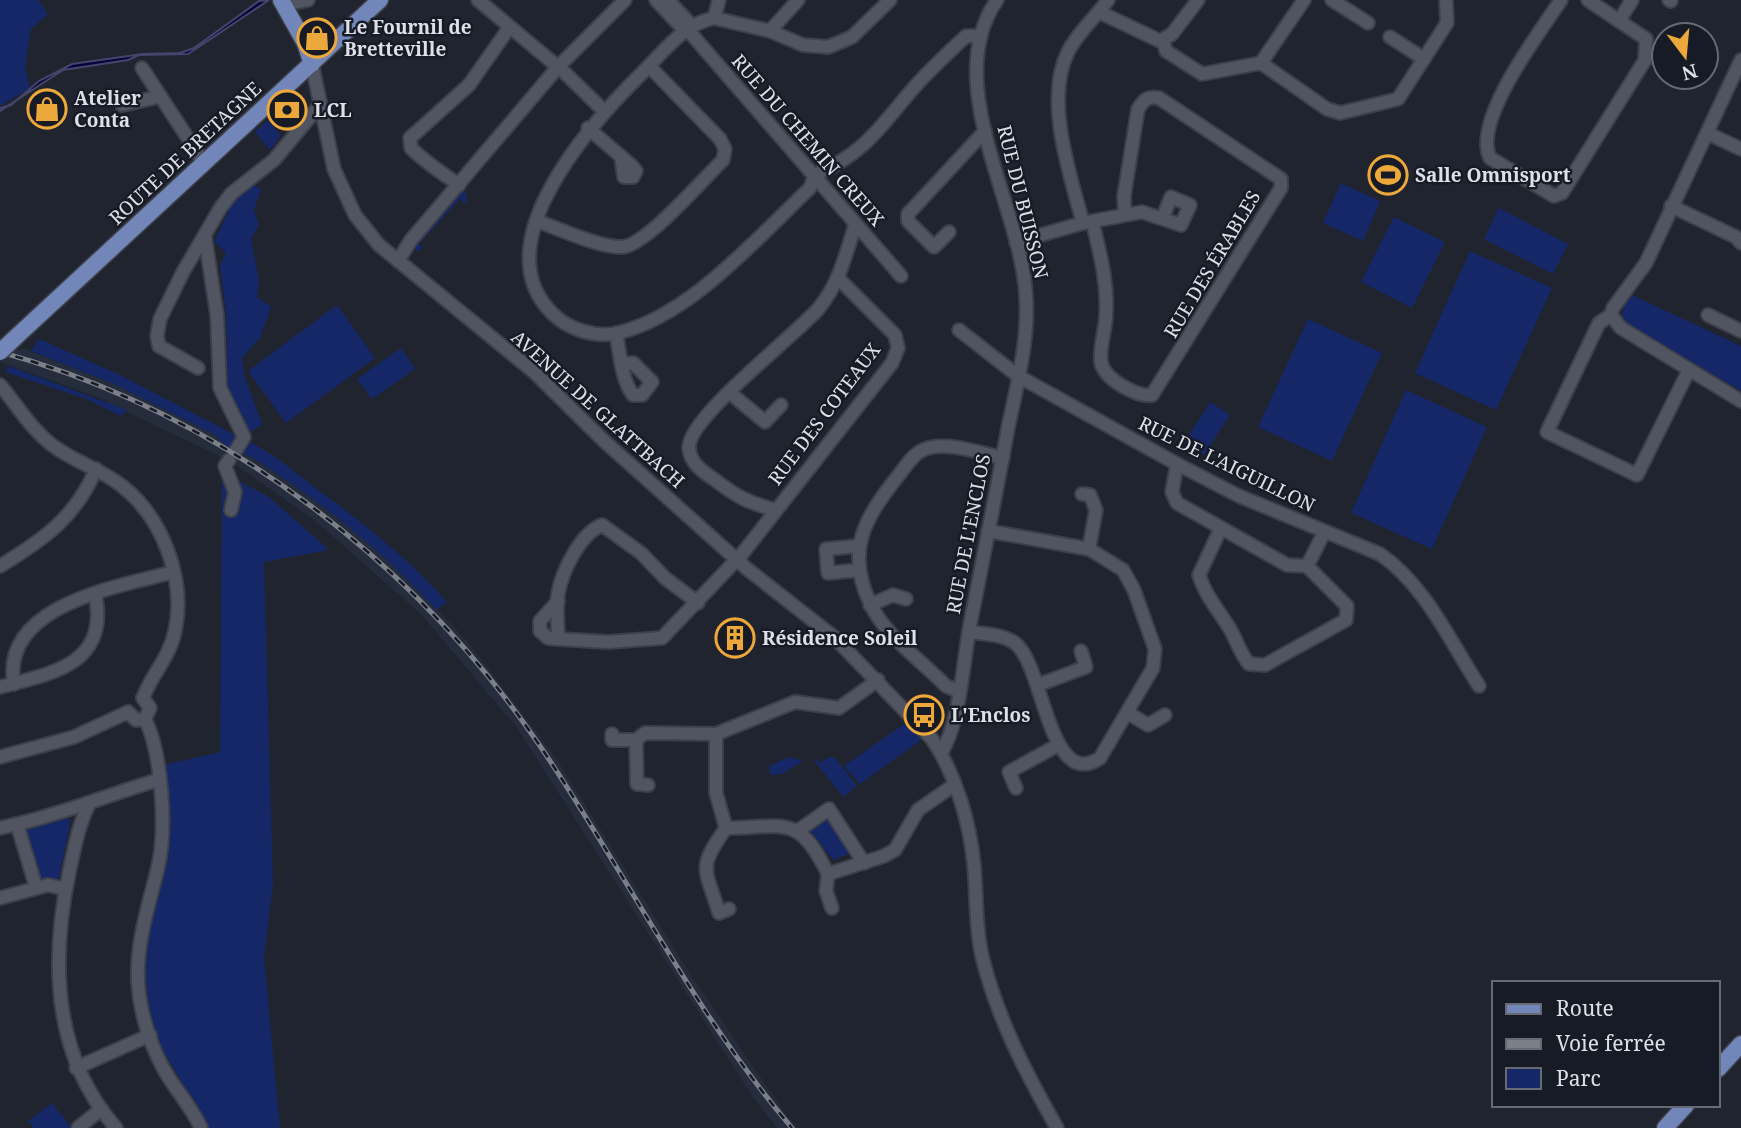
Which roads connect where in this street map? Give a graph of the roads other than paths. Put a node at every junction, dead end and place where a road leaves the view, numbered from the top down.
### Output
1 (308, 0) edge
2 (380, 0) edge
3 (625, 0) edge
4 (656, 0) edge
5 (668, 0) edge
6 (719, 0) edge
7 (798, 0) edge
8 (890, 0) edge
9 (997, 0) edge
10 (1006, 0) edge
11 (1108, 0) edge
12 (1198, 0) edge
13 (1304, 0) edge
14 (1332, 0) edge
15 (1446, 0) edge
16 (1561, 0) edge
17 (1588, 0) edge
18 (1632, 0) edge
19 (287, 1) edge
20 (484, 2) edge
21 (1100, 12) junction
22 (714, 18) junction
23 (1619, 20) junction
24 (1368, 23) dead end
25 (509, 28) junction
26 (686, 30) junction
27 (770, 31) junction
28 (979, 36) junction
29 (1390, 37) dead end
30 (1163, 40) junction
31 (1424, 60) junction
32 (1741, 60) edge
33 (1261, 63) junction
34 (312, 64) junction
35 (649, 66) junction
36 (558, 67) junction
37 (142, 68) dead end
38 (158, 97) junction
39 (122, 104) dead end
40 (320, 105) junction
41 (603, 110) junction
42 (588, 128) junction
43 (985, 131) junction
44 (1707, 133) junction
45 (1741, 149) edge
46 (621, 156) dead end
47 (204, 163) junction
48 (815, 175) junction
49 (459, 185) junction
50 (1671, 206) junction
51 (1125, 214) junction
52 (1163, 217) dead end
53 (537, 222) junction
54 (1088, 223) junction
55 (855, 225) junction
56 (949, 232) dead end
57 (205, 237) junction
58 (1016, 242) junction
59 (1741, 243) edge
60 (398, 261) junction
61 (901, 276) dead end
62 (839, 279) junction
63 (1611, 315) junction
64 (1708, 315) dead end
65 (959, 330) dead end
66 (1741, 331) edge
67 (616, 333) junction
68 (0, 352) edge
69 (623, 364) dead end
70 (198, 368) dead end
71 (1689, 370) junction
72 (1018, 376) junction
73 (0, 384) edge
74 (729, 391) junction
75 (1741, 401) edge
76 (781, 405) dead end
77 (1003, 458) junction
78 (1177, 464) junction
79 (96, 470) junction
80 (1082, 494) dead end
81 (232, 510) dead end
82 (776, 510) junction
83 (1220, 530) junction
84 (988, 531) junction
85 (1324, 533) junction
86 (859, 546) junction
87 (1089, 550) junction
88 (737, 560) junction
89 (0, 566) edge
90 (1307, 566) junction
91 (859, 570) junction
92 (173, 572) junction
93 (95, 593) junction
94 (906, 599) dead end
95 (558, 601) junction
96 (698, 603) junction
97 (870, 605) junction
98 (969, 632) junction
99 (558, 639) junction
100 (1081, 651) dead end
101 (878, 680) junction
102 (14, 684) junction
103 (1038, 685) junction
104 (1479, 686) dead end
105 (0, 687) edge
106 (957, 695) junction
107 (143, 698) junction
108 (128, 712) junction
109 (1128, 713) junction
110 (1165, 715) dead end
111 (145, 719) junction
112 (612, 734) dead end
113 (716, 734) junction
114 (636, 740) junction
115 (935, 745) junction
116 (1058, 745) junction
117 (0, 757) edge
118 (158, 780) junction
119 (648, 785) dead end
120 (954, 785) junction
121 (1016, 788) dead end
122 (88, 806) junction
123 (17, 824) junction
124 (0, 828) edge
125 (726, 828) junction
126 (799, 830) junction
127 (864, 863) junction
128 (828, 874) junction
129 (36, 887) junction
130 (65, 889) junction
131 (0, 898) edge
132 (832, 908) dead end
133 (729, 909) dead end
134 (150, 1035) junction
135 (1741, 1044) edge
136 (1720, 1067) edge
137 (76, 1068) junction
138 (1683, 1107) edge
139 (100, 1110) junction
140 (78, 1128) edge
141 (116, 1128) edge
142 (201, 1128) edge
143 (1057, 1128) edge
144 (1665, 1128) edge

1 - 19 street
2 - 34 main road, ROUTE DE BRETAGNE
3 - 36 street
4 - 26 street, RUE DU CHEMIN CREUX
5 - 26 street, RUE DU CHEMIN CREUX
6 - 22 street
7 - 27 street
8 - 27 street
9 - 28 street, RUE DU BUISSON
10 - 28 street
11 - 21 street
12 - 30 street
13 - 33 street
14 - 24 street
15 - 31 street
16 - 23 street
17 - 23 street
18 - 23 street
19 - 34 main road
20 - 25 street
21 - 30 street
21 - 54 street
22 - 26 street
22 - 27 street
25 - 36 street
25 - 49 street
26 - 35 street
26 - 48 street, RUE DU CHEMIN CREUX
28 - 43 street, RUE DU BUISSON
28 - 48 street
29 - 31 street
30 - 33 street
31 - 33 street
32 - 44 street
34 - 40 street, AVENUE DE GLATTBACH
34 - 47 main road, ROUTE DE BRETAGNE
35 - 41 street
35 - 53 street
36 - 41 street
36 - 49 street
37 - 38 street
38 - 39 street
38 - 47 street
40 - 57 street
40 - 60 street, AVENUE DE GLATTBACH
41 - 42 street
42 - 46 street
42 - 53 street
43 - 56 street
43 - 58 street, RUE DU BUISSON
44 - 45 street
44 - 50 street
47 - 68 main road, ROUTE DE BRETAGNE, bridge
48 - 55 street, RUE DU CHEMIN CREUX
48 - 67 street
49 - 60 street
50 - 59 street
50 - 63 street
51 - 52 street
51 - 54 street
51 - 54 street, RUE DES ÉRABLES
53 - 67 street
54 - 58 street
55 - 61 street, RUE DU CHEMIN CREUX
55 - 62 street, RUE DES COTEAUX
57 - 70 street
57 - 81 street
58 - 72 street, RUE DU BUISSON
60 - 88 street, AVENUE DE GLATTBACH
62 - 74 street, RUE DES COTEAUX
62 - 82 street, RUE DES COTEAUX
63 - 71 street
63 - 71 street
64 - 66 street
65 - 72 street, RUE DE L'AIGUILLON
67 - 69 street
71 - 75 street
72 - 77 street, RUE DE L'ENCLOS
72 - 78 street, RUE DE L'AIGUILLON
73 - 79 street
74 - 76 street, RUE DES COTEAUX
74 - 82 street, RUE DES COTEAUX
77 - 84 street, RUE DE L'ENCLOS
77 - 86 street
78 - 83 street
78 - 85 street, RUE DE L'AIGUILLON
79 - 89 street
79 - 92 street
80 - 87 street
82 - 88 street, RUE DES COTEAUX
83 - 90 street
83 - 90 street
84 - 87 street
84 - 98 street, RUE DE L'ENCLOS
85 - 90 street
85 - 104 street, RUE DE L'AIGUILLON
86 - 91 street
86 - 91 street
87 - 109 street
88 - 96 street, RUE DES COTEAUX
88 - 101 street, AVENUE DE GLATTBACH
91 - 97 street
92 - 93 street
92 - 107 street
93 - 102 street
93 - 102 street
94 - 97 street
95 - 96 street
95 - 99 street
95 - 99 street
96 - 99 street, RUE DES COTEAUX
97 - 106 street
98 - 103 street
98 - 106 street, RUE DE L'ENCLOS
100 - 103 street
101 - 113 street
101 - 115 street, AVENUE DE GLATTBACH
102 - 105 street
103 - 116 street
106 - 115 street, RUE DE L'ENCLOS
107 - 108 street
107 - 111 street
108 - 111 street
108 - 117 street
109 - 110 street
109 - 116 street
111 - 118 street
112 - 114 street
113 - 114 street
113 - 125 street
114 - 119 street
115 - 120 street
116 - 121 street
118 - 122 street
118 - 134 street
120 - 127 street
120 - 143 street
122 - 123 street
122 - 130 street
123 - 124 street
123 - 129 street
125 - 126 street
125 - 133 street
126 - 127 street
126 - 128 street
127 - 128 street
128 - 132 street
129 - 130 street
129 - 131 street
130 - 137 street
134 - 137 street
134 - 142 street
135 - 136 main road
137 - 139 street
138 - 144 main road
139 - 140 street
139 - 141 street

